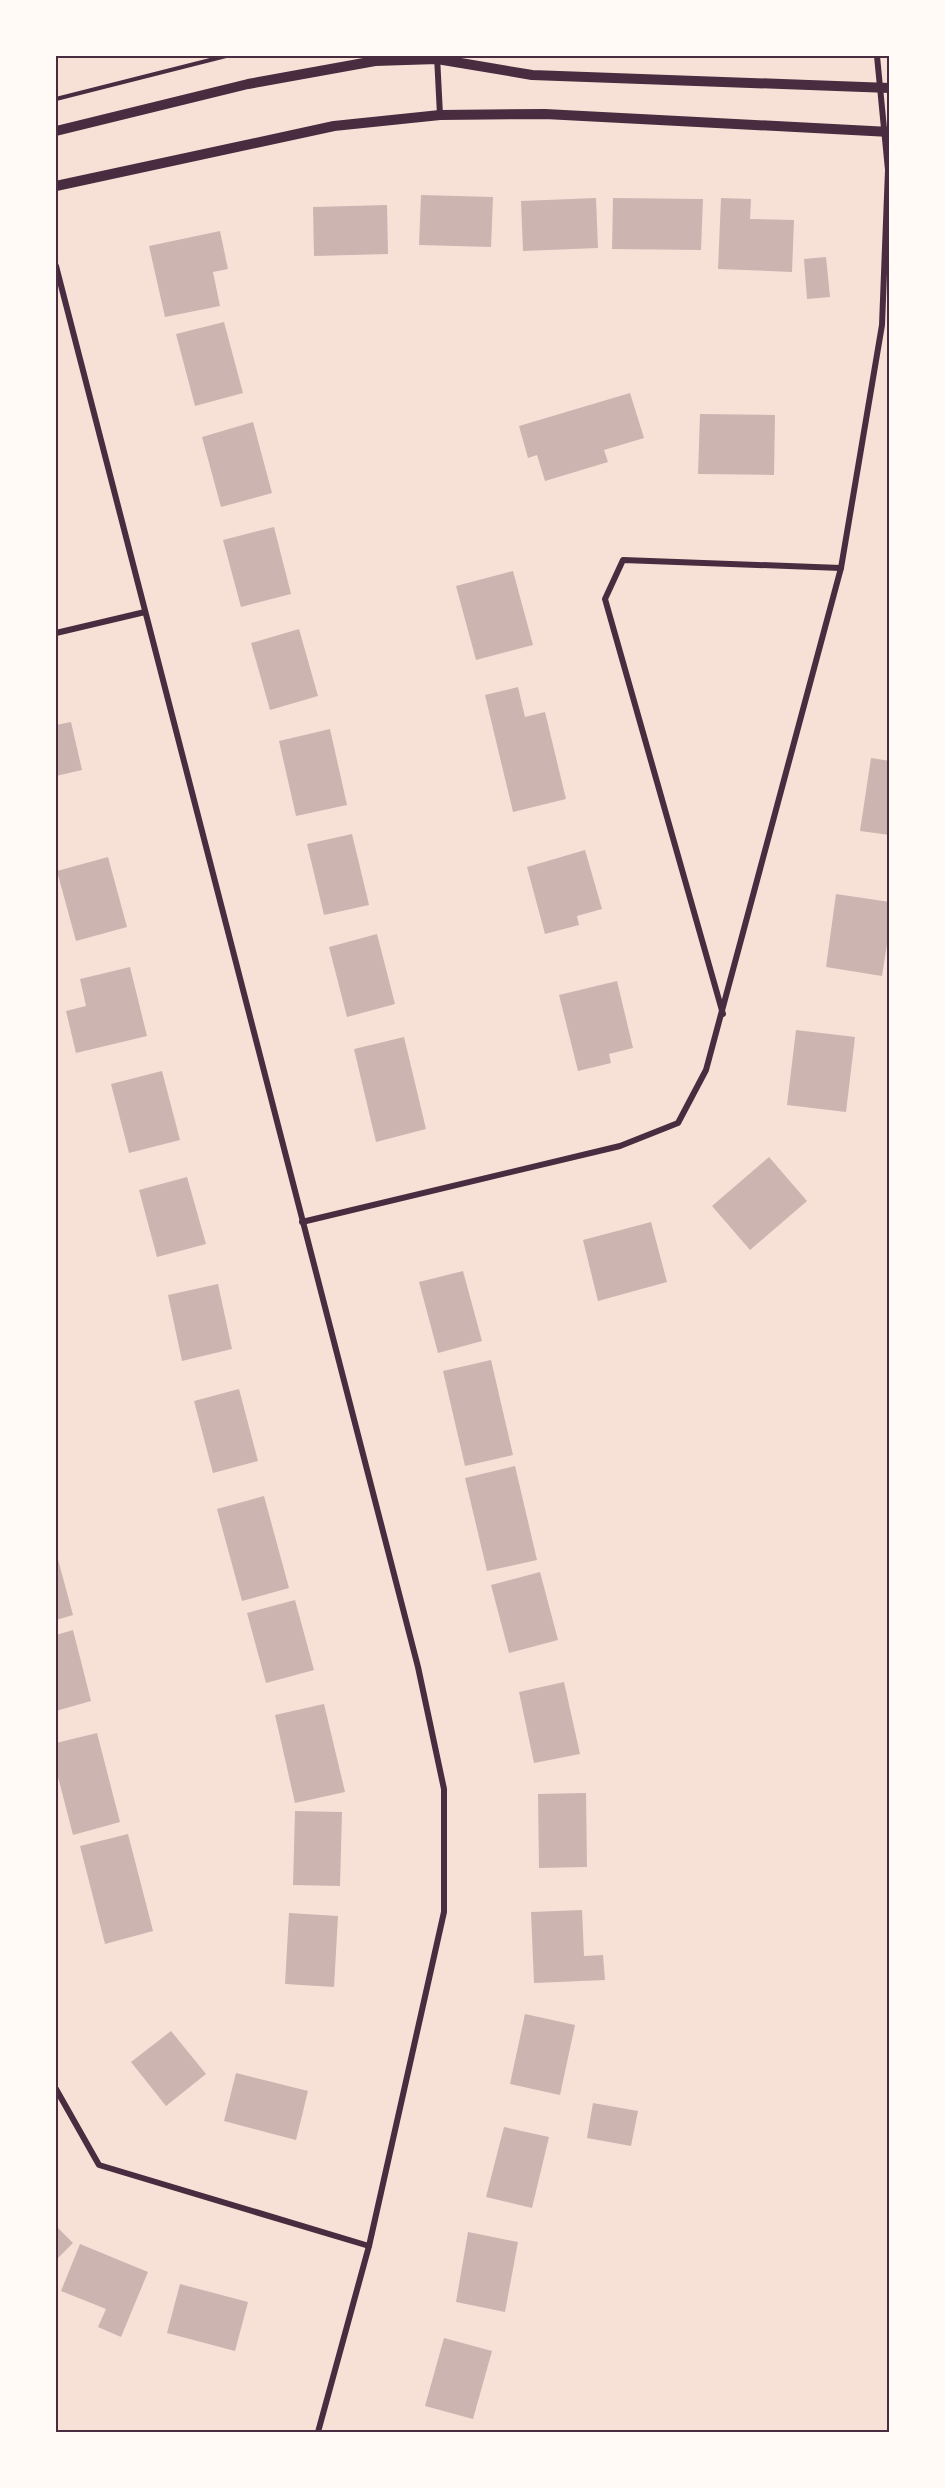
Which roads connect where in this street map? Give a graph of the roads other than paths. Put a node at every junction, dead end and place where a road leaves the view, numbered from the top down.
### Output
1 (877, 56) edge
2 (437, 57) edge
3 (885, 88) edge
4 (440, 115) junction
5 (56, 131) edge
6 (888, 132) edge
7 (56, 186) edge
8 (56, 266) edge
9 (841, 568) junction
10 (145, 612) junction
11 (56, 633) edge
12 (723, 1014) junction
13 (302, 1222) junction
14 (56, 2089) edge
15 (369, 2246) junction
16 (318, 2433) edge

1 - 3 street
2 - 3 street
2 - 4 street
2 - 5 street
3 - 6 street
4 - 6 street
4 - 7 street
6 - 9 street
8 - 10 street
9 - 12 street
9 - 12 street
10 - 11 street
10 - 13 street
12 - 13 street
13 - 15 street
14 - 15 street
15 - 16 street

